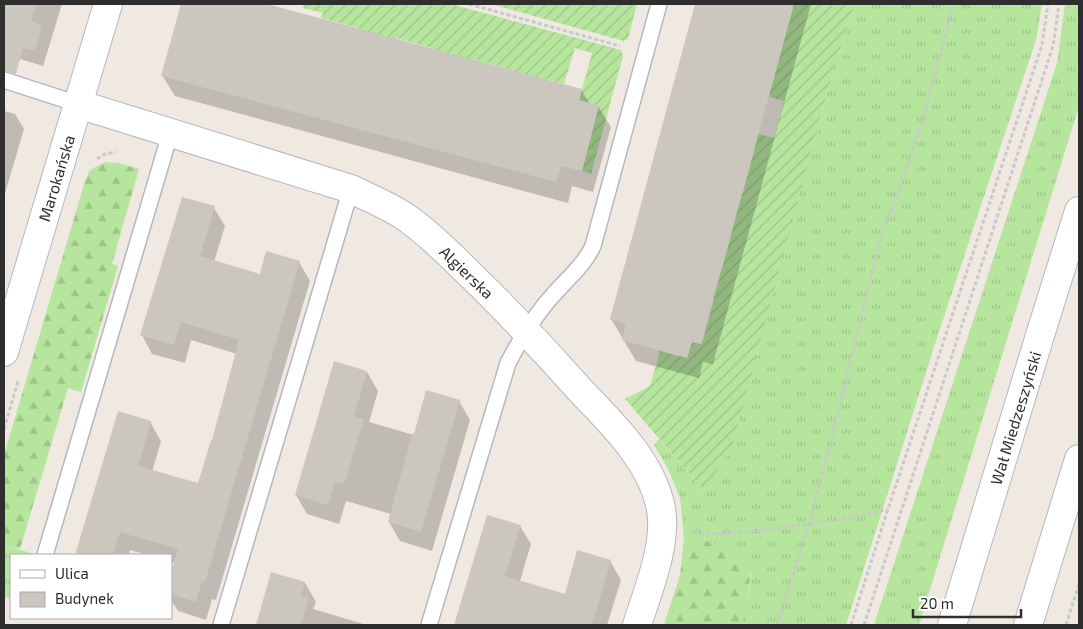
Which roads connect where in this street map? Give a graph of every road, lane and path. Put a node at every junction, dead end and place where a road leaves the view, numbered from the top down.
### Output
1 (108, 4) edge
2 (469, 4) edge
3 (659, 4) edge
4 (953, 4) edge
5 (1048, 4) edge
6 (1059, 4) edge
7 (623, 47) dead end
8 (4, 80) edge
9 (78, 104) junction
10 (170, 134) junction
11 (351, 190) junction
12 (1079, 210) edge
13 (526, 330) junction
14 (4, 352) edge
15 (1079, 459) edge
16 (888, 509) junction
17 (809, 524) junction
18 (663, 529) junction
19 (45, 554) edge
20 (1079, 584) edge
21 (222, 625) edge
22 (429, 625) edge
23 (637, 625) edge
24 (777, 625) edge
25 (852, 625) edge
26 (864, 625) edge
27 (952, 625) edge
28 (1028, 625) edge
29 (1066, 625) edge

1 - 9 street, Marokańska
2 - 7 path
3 - 13 lane
4 - 17 path
5 - 16 path
6 - 26 path
8 - 9 lane
9 - 10 street, Algierska
9 - 14 street, Marokańska
10 - 11 street, Algierska
10 - 19 lane
11 - 13 street, Algierska
11 - 21 lane
12 - 27 street, Wał Miedzeszyński
13 - 18 street, Algierska
13 - 22 lane
15 - 28 street
16 - 17 path
16 - 25 path
17 - 18 path
17 - 24 path
18 - 23 street, Algierska
20 - 29 path

